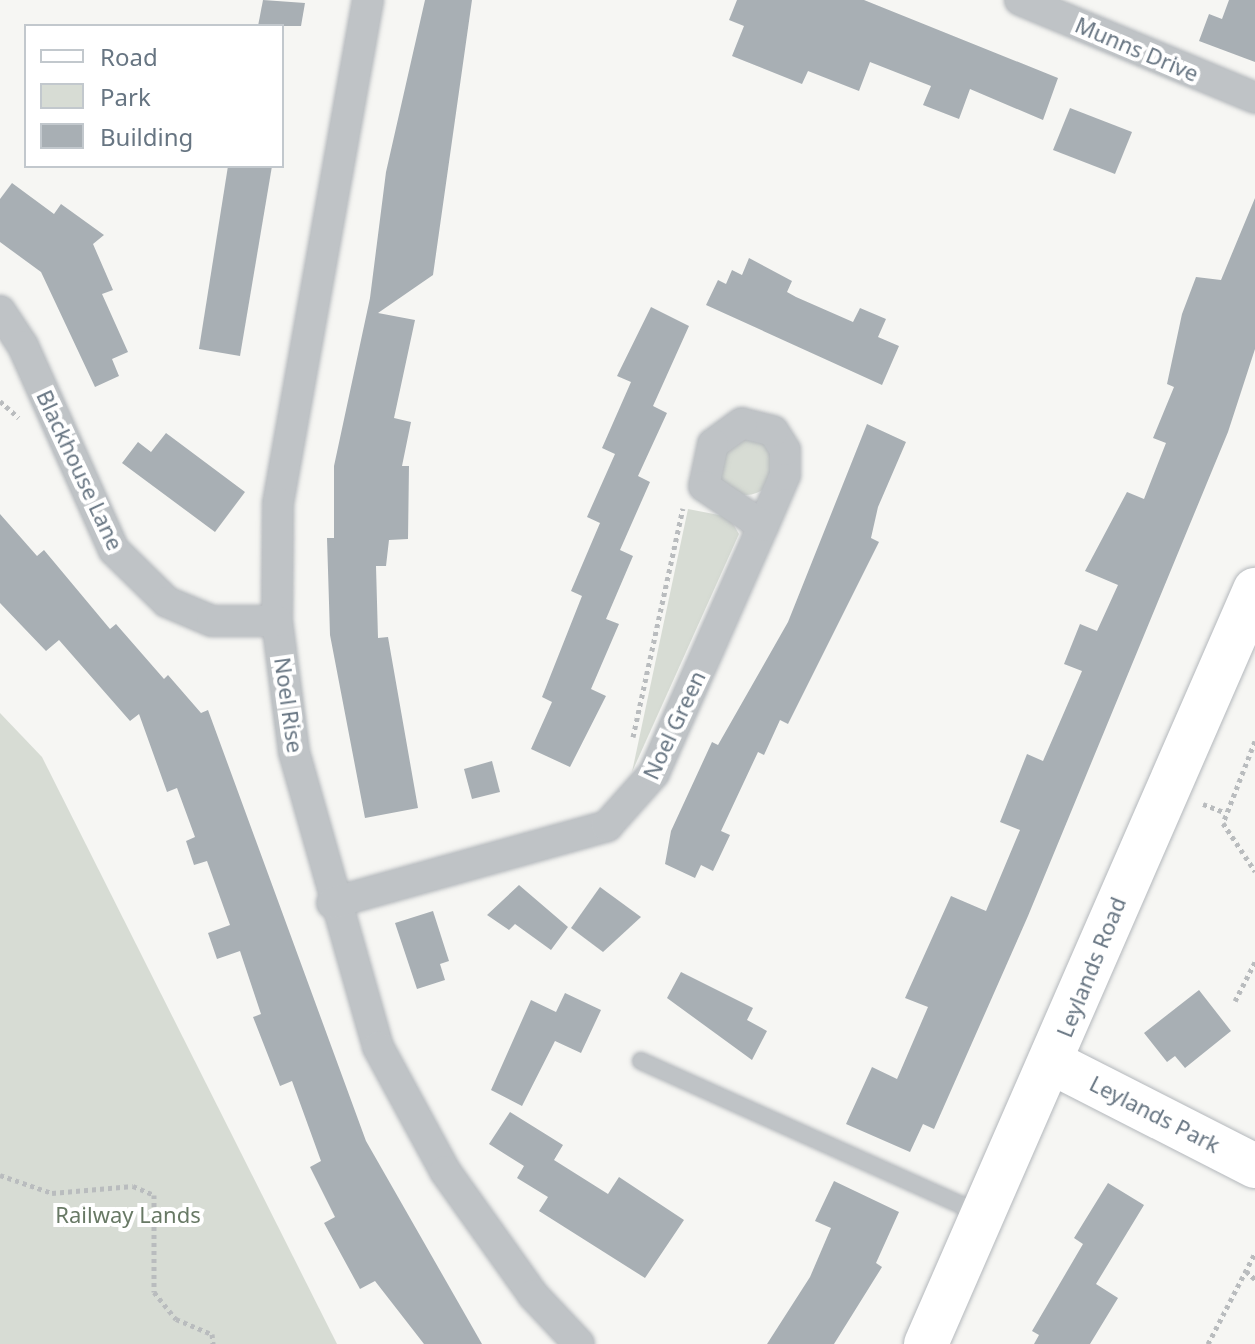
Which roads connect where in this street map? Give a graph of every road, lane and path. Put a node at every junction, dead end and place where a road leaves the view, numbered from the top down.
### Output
1 (368, 0) edge
2 (1020, 0) edge
3 (1255, 98) edge
4 (0, 311) edge
5 (704, 486) junction
6 (763, 526) junction
7 (1255, 590) edge
8 (277, 621) junction
9 (1255, 741) edge
10 (631, 746) dead end
11 (1255, 871) edge
12 (332, 903) junction
13 (1255, 962) edge
14 (1235, 1001) dead end
15 (641, 1061) dead end
16 (1053, 1063) junction
17 (1255, 1166) edge
18 (0, 1175) edge
19 (987, 1216) junction
20 (1255, 1253) edge
21 (1246, 1271) junction
22 (1255, 1279) edge
23 (213, 1344) edge
24 (579, 1344) edge
25 (926, 1344) edge
26 (1208, 1344) edge

1 - 8 street, Noel Rise
2 - 3 street, Munns Drive
4 - 8 street, Blackhouse Lane
5 - 6 street
5 - 6 street, Noel Green
5 - 10 path
6 - 12 street, Noel Green
7 - 16 street, Leylands Road
8 - 12 street, Noel Rise
9 - 11 path
12 - 24 street, Noel Rise
13 - 14 path
15 - 19 lane
16 - 17 street, Leylands Park
16 - 19 street, Leylands Road
18 - 23 path
19 - 25 street, Leylands Road
20 - 21 path
21 - 22 path
21 - 26 path

